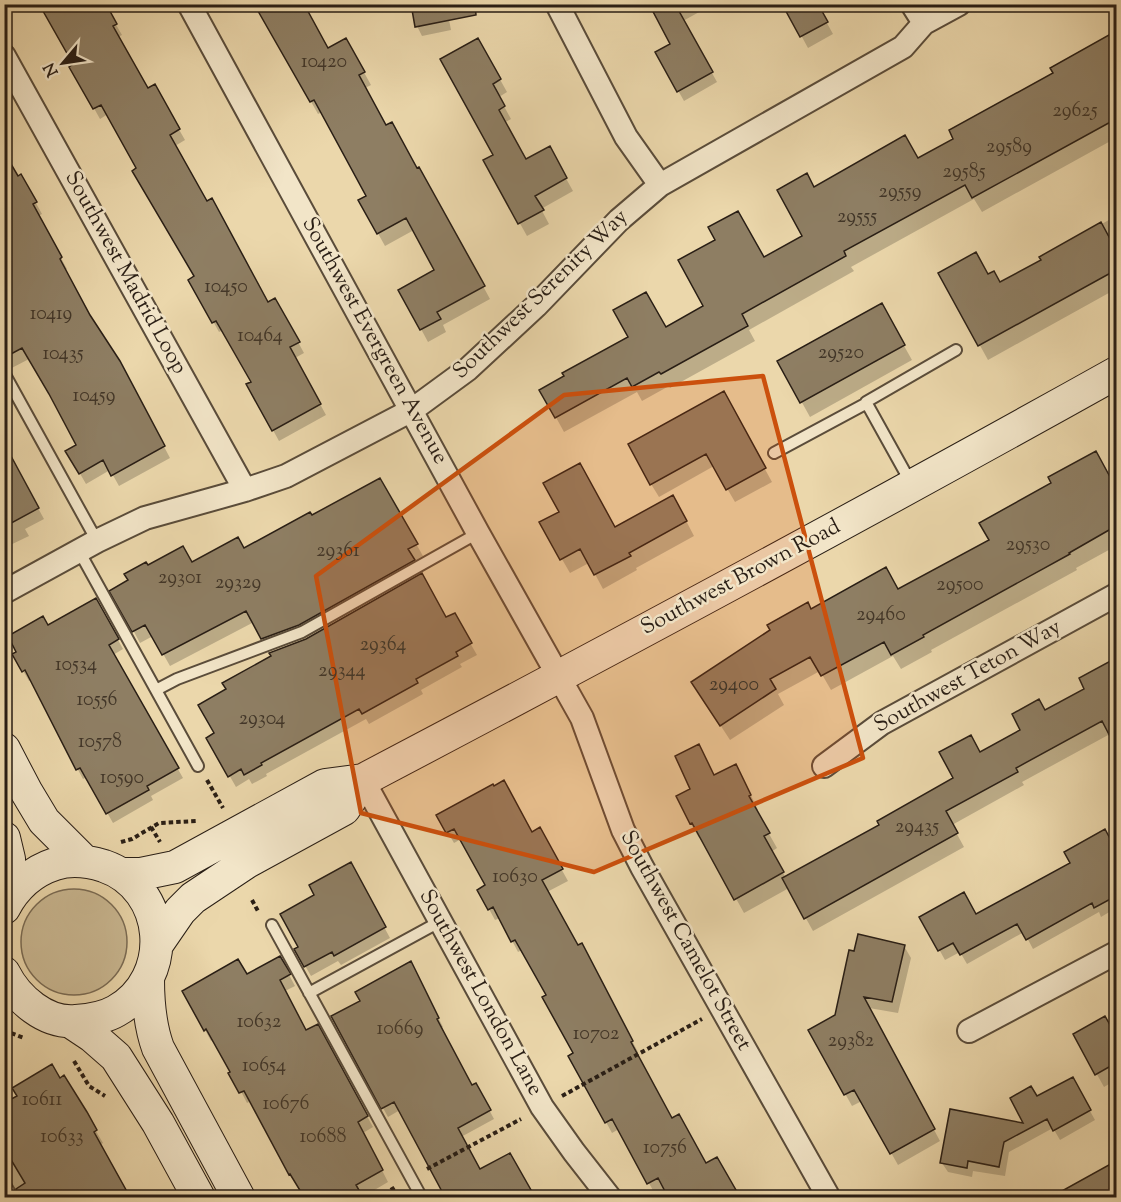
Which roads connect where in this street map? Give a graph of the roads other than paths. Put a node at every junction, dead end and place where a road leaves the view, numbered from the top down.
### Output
1 (189, 4) edge
2 (557, 4) edge
3 (959, 4) edge
4 (918, 14) edge
5 (4, 57) edge
6 (660, 185) junction
7 (956, 350) dead end
8 (4, 373) edge
9 (1116, 373) edge
10 (867, 403) junction
11 (412, 410) junction
12 (774, 453) dead end
13 (913, 485) junction
14 (245, 490) junction
15 (478, 533) junction
16 (88, 546) junction
17 (4, 592) edge
18 (1116, 595) edge
19 (559, 676) junction
20 (156, 690) junction
21 (4, 749) edge
22 (198, 766) road end
23 (824, 766) dead end
24 (363, 780) junction
25 (4, 838) edge
26 (84, 861) junction
27 (121, 874) junction
28 (7, 903) edge
29 (441, 921) junction
30 (272, 926) dead end
31 (158, 943) junction
32 (1116, 953) edge
33 (4, 973) edge
34 (148, 979) junction
35 (309, 993) junction
36 (18, 1009) edge
37 (71, 1022) junction
38 (969, 1031) dead end
39 (4, 1183) edge
40 (13, 1197) edge
41 (199, 1197) edge
42 (239, 1197) edge
43 (423, 1197) edge
44 (610, 1197) edge
45 (829, 1197) edge

1 - 11 street, Southwest Evergreen Avenue
2 - 6 street
3 - 4 street, Southwest Serenity Way
4 - 6 street, Southwest Serenity Way
5 - 14 street, Southwest Madrid Loop
6 - 11 street, Southwest Serenity Way
7 - 10 lane
8 - 16 lane
9 - 13 street, Southwest Brown Road
10 - 12 lane
10 - 13 lane
11 - 14 street, Southwest Serenity Way
11 - 15 street, Southwest Evergreen Avenue
13 - 19 street, Southwest Brown Road
14 - 16 street, Southwest Serenity Way
15 - 19 street, Southwest Evergreen Avenue
15 - 20 lane
16 - 17 street, Southwest Serenity Way
16 - 20 lane
18 - 23 street, Southwest Teton Way
19 - 24 street, Southwest Brown Road
19 - 45 street, Southwest Camelot Street
20 - 22 lane
21 - 26 street
24 - 27 street, Southwest Brown Road
24 - 29 street, Southwest London Lane
24 - 31 street, Southwest Brown Road
25 - 28 street
26 - 27 street
26 - 28 street
27 - 31 street
29 - 35 lane
29 - 44 street, Southwest London Lane
30 - 35 lane
31 - 34 street
32 - 38 street
33 - 36 street
34 - 37 street
34 - 42 street
35 - 43 lane
36 - 37 street
37 - 41 street
39 - 40 lane

